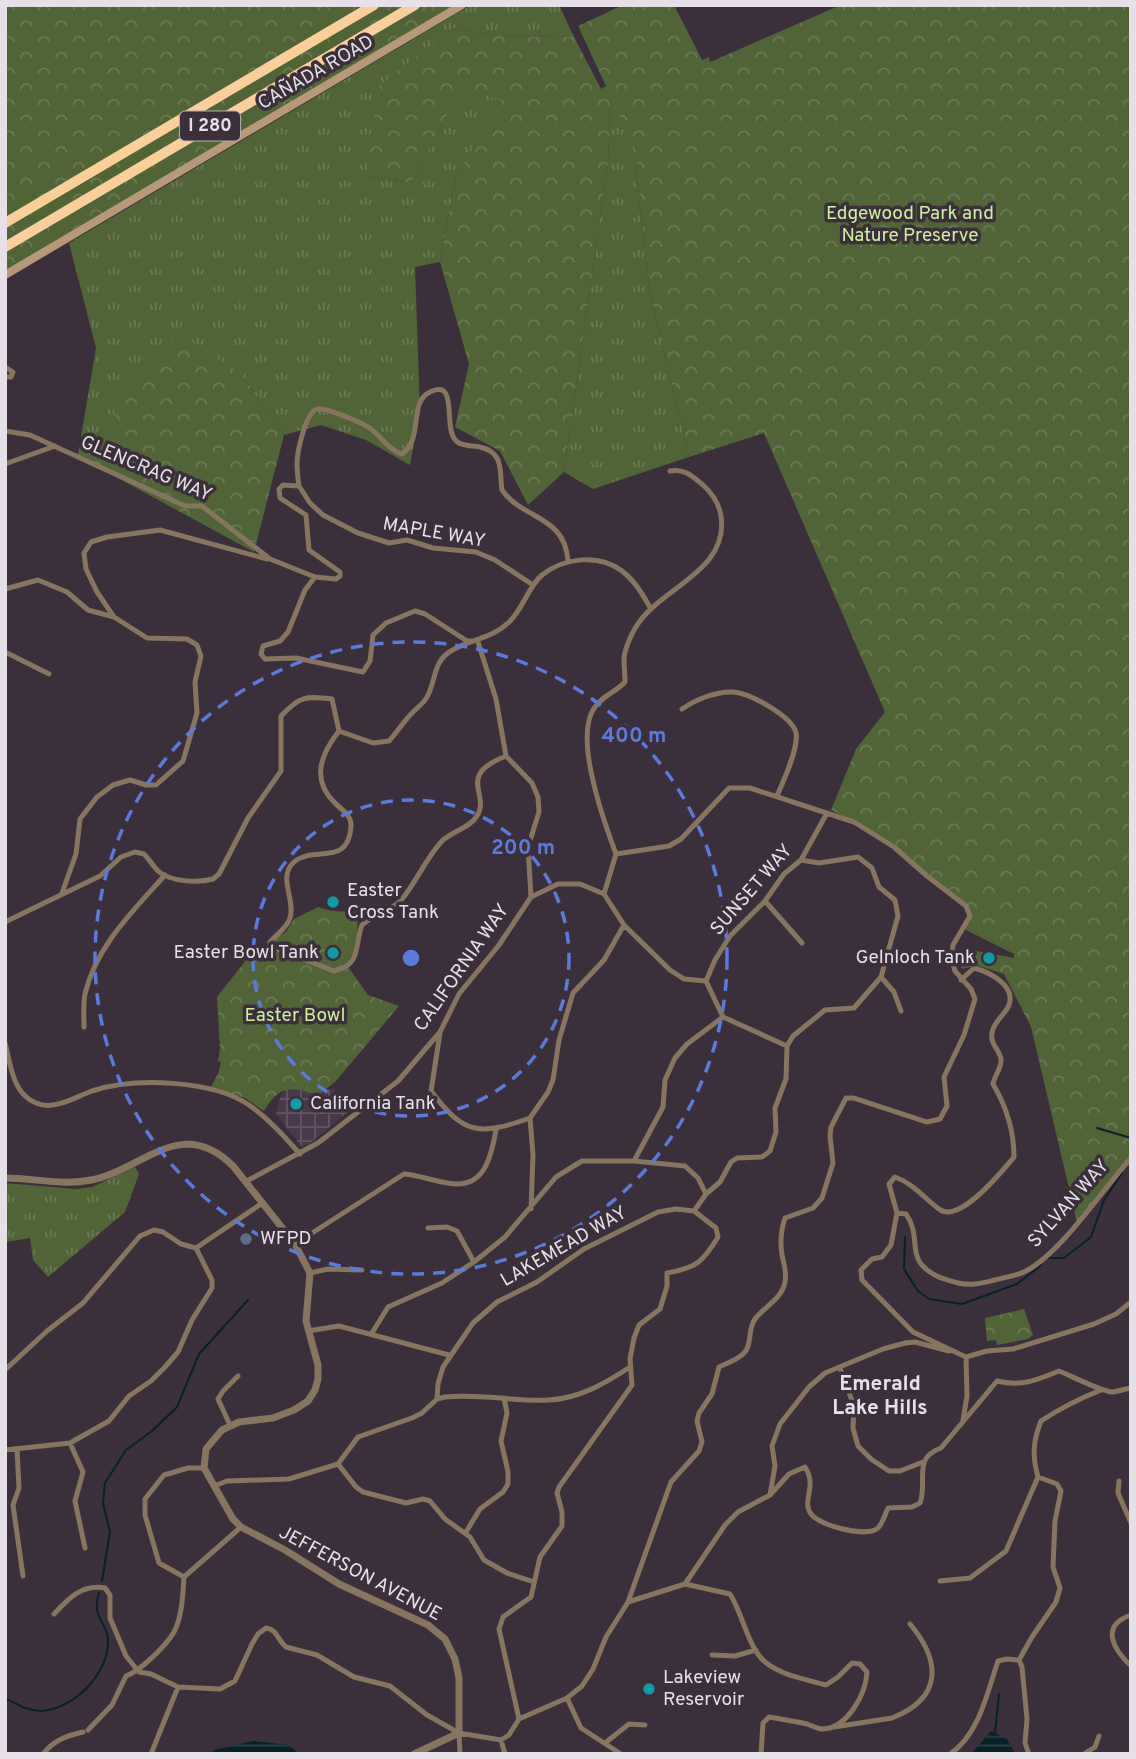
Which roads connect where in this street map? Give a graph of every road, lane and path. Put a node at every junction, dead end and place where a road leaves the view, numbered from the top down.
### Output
1 (374, 5) edge
2 (415, 5) edge
3 (462, 5) edge
4 (5, 223) edge
5 (5, 247) edge
6 (5, 275) edge
7 (6, 369) edge
8 (5, 377) edge
9 (5, 431) edge
10 (55, 446) junction
11 (5, 464) edge
12 (670, 471) dead end
13 (299, 486) junction
14 (270, 559) junction
15 (568, 561) junction
16 (315, 577) junction
17 (533, 585) junction
18 (5, 589) edge
19 (651, 609) junction
20 (114, 617) junction
21 (478, 642) junction
22 (5, 652) edge
23 (50, 674) dead end
24 (682, 709) dead end
25 (339, 731) junction
26 (506, 756) junction
27 (778, 796) junction
28 (827, 813) junction
29 (615, 854) junction
30 (801, 860) junction
31 (165, 876) junction
32 (62, 893) junction
33 (604, 894) junction
34 (531, 897) junction
35 (765, 901) junction
36 (5, 922) edge
37 (624, 925) junction
38 (802, 943) dead end
39 (881, 976) junction
40 (961, 980) junction
41 (706, 981) junction
42 (901, 1011) dead end
43 (723, 1017) junction
44 (84, 1027) dead end
45 (440, 1032) junction
46 (5, 1043) edge
47 (787, 1045) junction
48 (530, 1118) junction
49 (496, 1130) junction
50 (299, 1154) junction
51 (1131, 1158) edge
52 (634, 1161) junction
53 (5, 1178) edge
54 (245, 1182) junction
55 (706, 1194) junction
56 (261, 1204) junction
57 (531, 1209) junction
58 (694, 1211) junction
59 (897, 1213) junction
60 (428, 1228) dead end
61 (295, 1244) junction
62 (196, 1248) junction
63 (474, 1262) junction
64 (362, 1270) dead end
65 (310, 1273) junction
66 (1131, 1302) edge
67 (308, 1331) junction
68 (372, 1333) junction
69 (952, 1351) junction
70 (449, 1355) junction
71 (966, 1357) junction
72 (630, 1367) junction
73 (840, 1368) junction
74 (5, 1370) edge
75 (238, 1376) dead end
76 (1131, 1388) edge
77 (1101, 1390) junction
78 (504, 1398) junction
79 (437, 1399) junction
80 (963, 1423) junction
81 (230, 1426) junction
82 (70, 1443) junction
83 (17, 1449) junction
84 (5, 1450) edge
85 (923, 1462) junction
86 (338, 1464) junction
87 (204, 1468) junction
88 (1038, 1477) junction
89 (1119, 1481) dead end
90 (214, 1486) junction
91 (770, 1495) junction
92 (1131, 1522) edge
93 (241, 1527) junction
94 (466, 1532) junction
95 (85, 1548) dead end
96 (23, 1576) dead end
97 (184, 1577) junction
98 (940, 1581) dead end
99 (534, 1582) junction
100 (685, 1584) junction
101 (628, 1602) junction
102 (54, 1614) dead end
103 (1131, 1615) edge
104 (910, 1623) dead end
105 (756, 1650) junction
106 (712, 1655) dead end
107 (1019, 1660) junction
108 (1131, 1666) edge
109 (139, 1672) junction
110 (178, 1687) junction
111 (567, 1698) junction
112 (519, 1720) junction
113 (645, 1725) dead end
114 (831, 1728) junction
115 (459, 1733) junction
116 (1099, 1736) dead end
117 (501, 1741) junction
118 (605, 1743) junction
119 (43, 1754) edge
120 (151, 1754) edge
121 (414, 1754) edge
122 (460, 1754) edge
123 (506, 1754) edge
124 (621, 1754) edge
125 (761, 1754) edge
126 (950, 1754) edge
127 (1029, 1754) edge
128 (1084, 1754) edge

1 - 4 highway, I 280
2 - 5 highway, I 280
3 - 6 main road, CAÑADA ROAD
7 - 8 street
9 - 10 street, GLENCRAG WAY
10 - 11 street
10 - 14 street, GLENCRAG WAY
12 - 19 street
13 - 15 street
13 - 16 street
13 - 17 street, MAPLE WAY
14 - 16 street, GLENCRAG WAY
14 - 20 street
15 - 17 street
15 - 19 street
16 - 21 street
17 - 21 street
18 - 20 street
19 - 29 street
20 - 32 street
21 - 25 street
21 - 26 street
22 - 23 street
24 - 27 street
25 - 26 street
25 - 31 street
26 - 34 street, CALIFORNIA WAY
27 - 28 street
27 - 29 street
28 - 30 street, SUNSET WAY
28 - 40 street
29 - 33 street
30 - 35 street, SUNSET WAY
30 - 39 street
31 - 32 street
31 - 44 street
32 - 36 street
33 - 34 street
33 - 37 street
34 - 45 street, CALIFORNIA WAY
35 - 38 street
35 - 41 street, SUNSET WAY
37 - 41 street
37 - 48 street
39 - 42 street
39 - 47 street
40 - 59 street
40 - 101 street
41 - 43 street
43 - 47 street
43 - 52 street
45 - 49 street
45 - 50 street, CALIFORNIA WAY
46 - 50 street
47 - 55 street
48 - 49 street
48 - 57 street
49 - 61 street
50 - 54 street, CALIFORNIA WAY
51 - 59 street, SYLVAN WAY
52 - 55 street
52 - 57 street
53 - 54 street
54 - 56 street
55 - 58 street
56 - 61 street
56 - 62 street
57 - 63 street
58 - 70 street, LAKEMEAD WAY
58 - 72 street
59 - 69 street
60 - 63 street
61 - 65 street
62 - 74 street
62 - 82 street
63 - 68 street
64 - 65 street
65 - 67 street
66 - 71 street
67 - 68 street
67 - 81 street
68 - 70 street
69 - 71 street
69 - 73 street
70 - 79 street, LAKEMEAD WAY
71 - 80 street
72 - 78 street
72 - 99 street
73 - 85 street
73 - 91 street
75 - 81 street
76 - 77 street
77 - 80 street
77 - 88 street
78 - 79 street
78 - 94 street
79 - 86 street
80 - 85 street
81 - 87 street
82 - 83 street
82 - 95 street
83 - 84 street
83 - 96 street
85 - 91 street
86 - 90 street
86 - 94 street
87 - 90 street, JEFFERSON AVENUE
87 - 97 street
88 - 98 street
88 - 107 street
89 - 92 street
90 - 93 street, JEFFERSON AVENUE
91 - 100 street
93 - 97 street
93 - 115 street, JEFFERSON AVENUE
94 - 99 street
97 - 109 street
99 - 112 street
100 - 101 street
100 - 105 street
101 - 111 street
102 - 109 street
103 - 108 street
104 - 114 street
105 - 106 street
105 - 114 street
107 - 126 street
107 - 127 street
109 - 110 street
109 - 119 street
110 - 115 street
110 - 120 street
111 - 112 street
111 - 118 street
112 - 117 street
113 - 118 street
114 - 125 street
115 - 117 street
115 - 121 street
115 - 122 street
116 - 128 street
117 - 123 street
118 - 124 street

